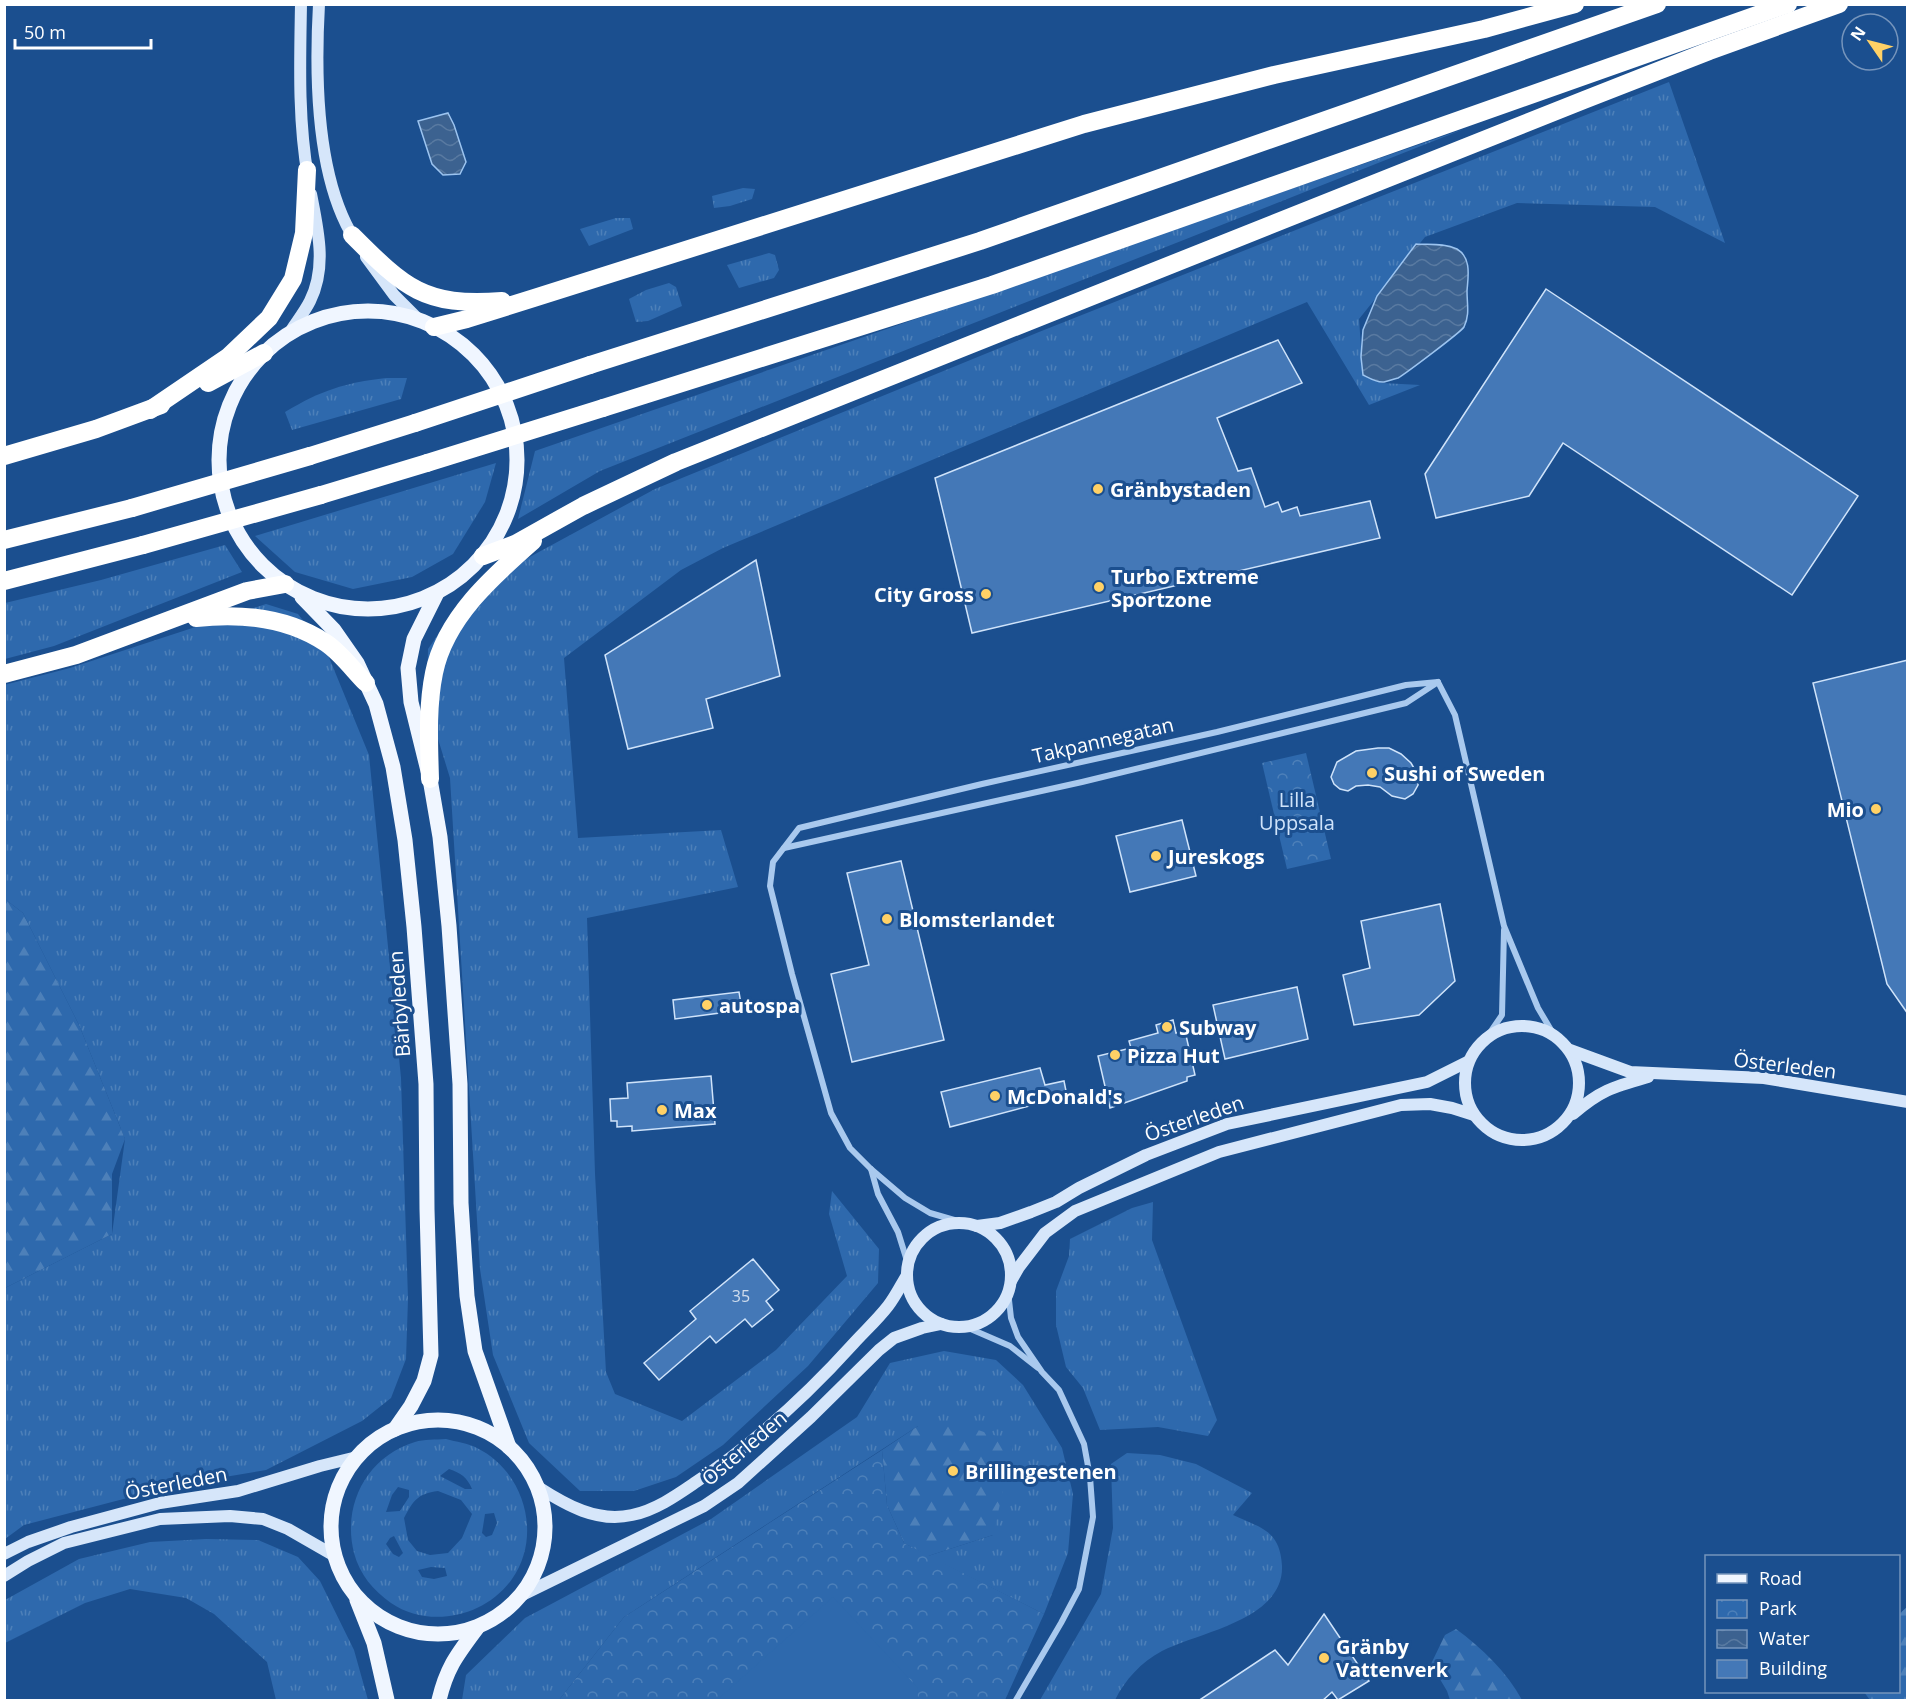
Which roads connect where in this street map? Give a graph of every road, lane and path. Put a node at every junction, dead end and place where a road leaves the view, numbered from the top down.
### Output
1 (300, 4) edge
2 (319, 4) edge
3 (1575, 4) edge
4 (1658, 4) edge
5 (1788, 4) edge
6 (1839, 4) edge
7 (307, 170) junction
8 (352, 235) junction
9 (534, 298) junction
10 (417, 318) junction
11 (434, 327) junction
12 (292, 329) junction
13 (264, 353) junction
14 (150, 410) junction
15 (4, 456) edge
16 (558, 520) junction
17 (4, 540) edge
18 (483, 556) junction
19 (4, 581) edge
20 (285, 584) junction
21 (300, 595) junction
22 (436, 595) junction
23 (167, 621) junction
24 (4, 674) edge
25 (1438, 682) junction
26 (366, 683) junction
27 (430, 779) junction
28 (784, 848) junction
29 (1504, 926) junction
30 (1554, 1035) junction
31 (1487, 1036) junction
32 (1570, 1050) junction
33 (1467, 1062) junction
34 (1657, 1074) junction
35 (1908, 1102) edge
36 (1474, 1115) junction
37 (1568, 1118) junction
38 (871, 1169) junction
39 (972, 1225) junction
40 (908, 1270) junction
41 (1009, 1286) junction
42 (941, 1324) junction
43 (966, 1327) junction
44 (1042, 1372) junction
45 (395, 1429) junction
46 (510, 1447) junction
47 (357, 1457) junction
48 (538, 1487) junction
49 (4, 1554) edge
50 (335, 1556) junction
51 (4, 1576) edge
52 (522, 1595) junction
53 (356, 1597) junction
54 (477, 1628) junction
55 (387, 1701) edge
56 (439, 1701) edge
57 (1016, 1701) edge

1 - 7 main road
2 - 8 main road
3 - 9 highway
4 - 17 highway, bridge
5 - 19 highway, bridge
6 - 16 highway
7 - 12 main road
7 - 14 highway
8 - 9 highway
8 - 10 main road
9 - 11 highway
10 - 11 main road
10 - 12 main road
11 - 18 main road
12 - 13 main road
13 - 14 highway
13 - 20 main road
14 - 15 highway
16 - 18 highway
16 - 27 highway
18 - 22 main road
20 - 21 main road
20 - 23 highway
21 - 22 main road
21 - 26 main road, Bärbyleden
22 - 27 main road
23 - 24 highway
23 - 26 highway
25 - 28 street, Takpannegatan
25 - 28 street, Takpannegatan
25 - 29 street
26 - 45 main road, Bärbyleden
27 - 46 main road
28 - 38 street, Takpannegatan
29 - 30 street
29 - 31 street
30 - 31 main road
30 - 32 main road
31 - 33 main road
32 - 34 main road, Österleden
32 - 37 main road
33 - 36 main road
33 - 39 main road, Österleden
34 - 35 main road, Österleden
34 - 37 main road, Österleden
36 - 37 main road
36 - 41 main road, Österleden
38 - 39 street, Takpannegatan
38 - 40 street, Takpannegatan
39 - 40 main road
39 - 41 main road
40 - 42 main road
40 - 48 main road, Österleden
41 - 43 main road
41 - 44 street
42 - 43 main road
42 - 52 main road, Österleden
43 - 44 street
44 - 57 street
45 - 46 main road
45 - 47 main road
46 - 48 main road
47 - 49 main road, Österleden
47 - 50 main road
48 - 52 main road
50 - 51 main road, Österleden
50 - 53 main road
52 - 54 main road
53 - 54 main road
53 - 55 main road
54 - 56 main road

